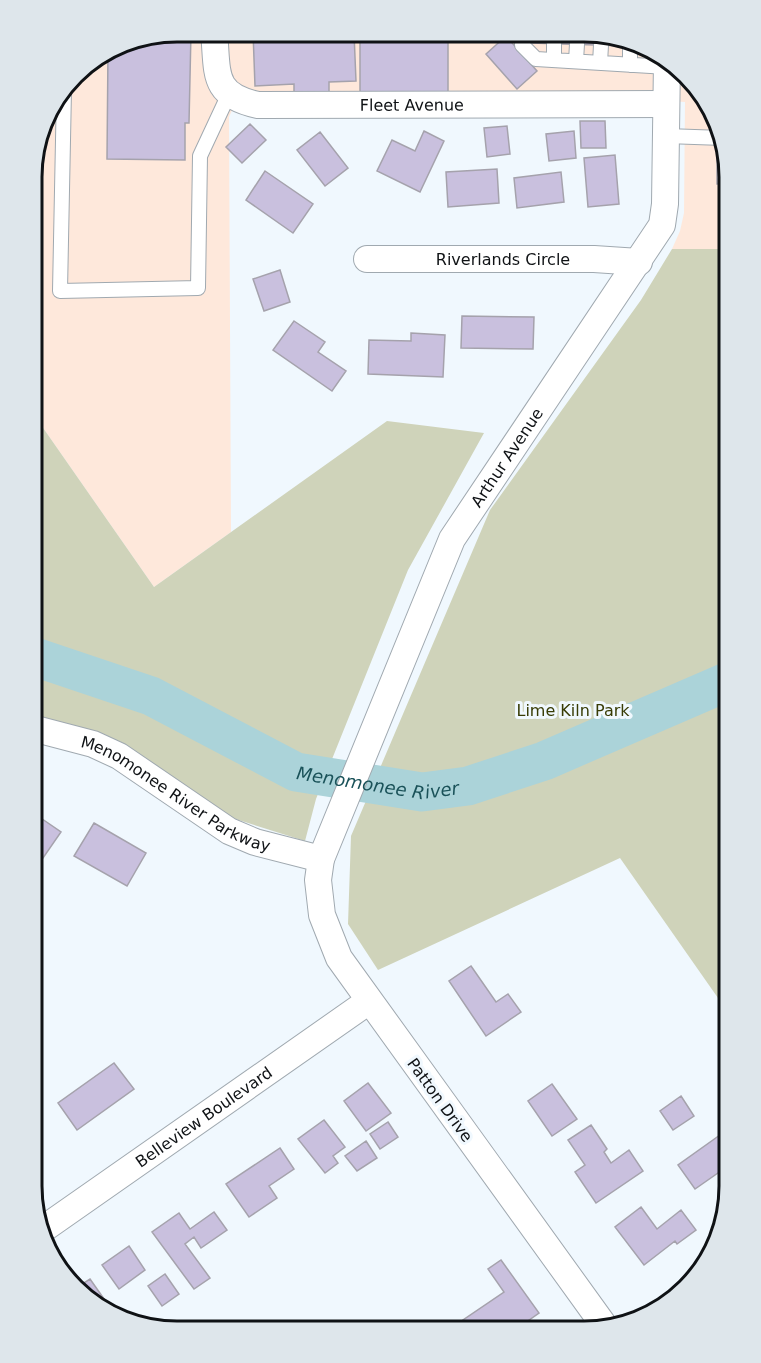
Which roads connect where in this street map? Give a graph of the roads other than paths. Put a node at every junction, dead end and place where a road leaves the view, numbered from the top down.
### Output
1 (215, 42) edge
2 (522, 42) edge
3 (554, 44) dead end
4 (577, 44) dead end
5 (601, 45) dead end
6 (630, 50) edge
7 (554, 60) junction
8 (576, 61) junction
9 (600, 63) junction
10 (658, 64) edge
11 (630, 65) junction
12 (667, 71) edge
13 (228, 96) junction
14 (64, 104) edge
15 (666, 105) junction
16 (666, 136) junction
17 (713, 138) edge
18 (367, 259) dead end
19 (639, 262) junction
20 (42, 731) edge
21 (321, 859) junction
22 (369, 1001) junction
23 (48, 1226) edge
24 (600, 1320) edge

1 - 13 street
2 - 7 lane
3 - 7 lane
4 - 8 lane
5 - 9 lane
6 - 11 lane
7 - 8 lane
8 - 9 lane
9 - 11 lane
10 - 11 lane
12 - 15 street, Arthur Avenue
13 - 14 lane
13 - 15 street, Fleet Avenue
15 - 16 street, Arthur Avenue
16 - 17 lane
16 - 19 street, Arthur Avenue
18 - 19 street, Riverlands Circle
19 - 21 street, Arthur Avenue
20 - 21 street, Menomonee River Parkway
21 - 22 street, Patton Drive
22 - 23 street, Belleview Boulevard
22 - 24 street, Patton Drive

